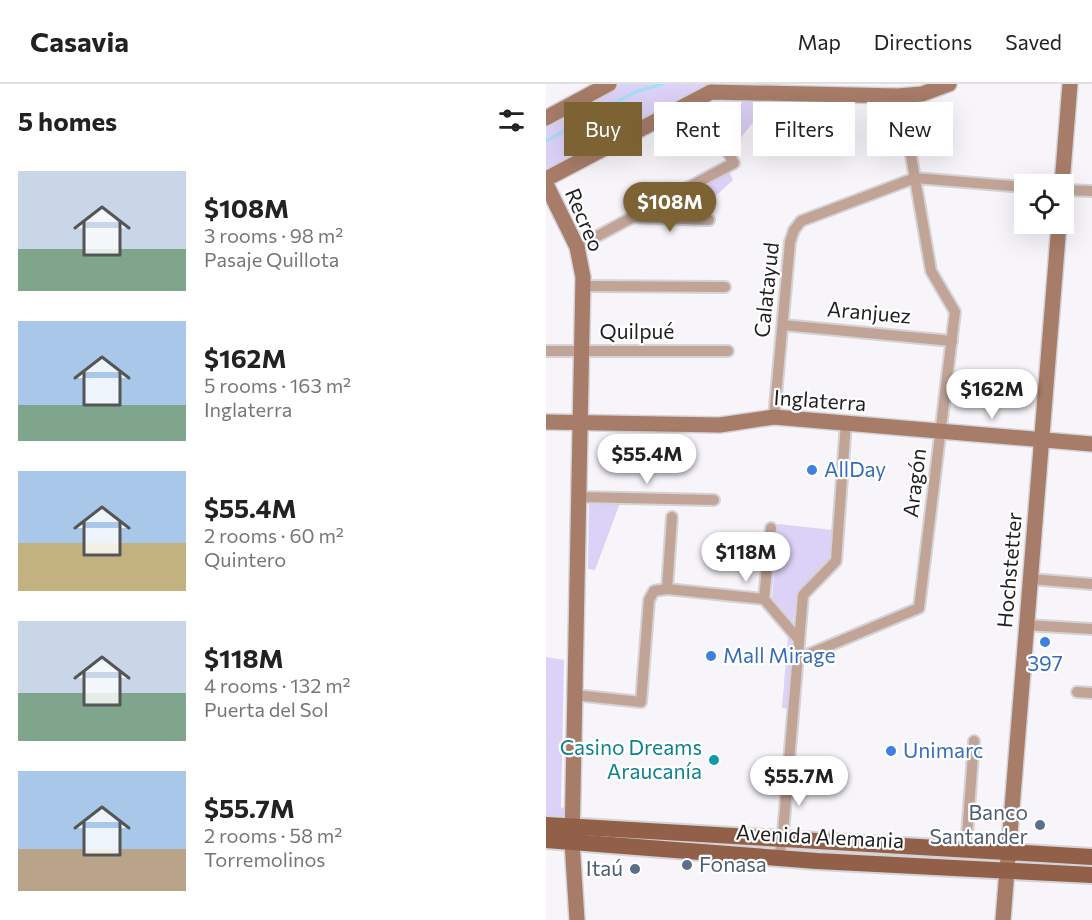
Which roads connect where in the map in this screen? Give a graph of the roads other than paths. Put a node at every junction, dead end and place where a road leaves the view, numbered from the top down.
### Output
1 (609, 84) edge
2 (949, 84) edge
3 (1070, 84) edge
4 (898, 96) junction
5 (697, 98) junction
6 (546, 118) edge
7 (1063, 174) edge
8 (915, 178) junction
9 (546, 179) edge
10 (546, 184) edge
11 (1014, 187) edge
12 (1074, 190) edge
13 (1092, 191) edge
14 (633, 217) junction
15 (709, 220) dead end
16 (1058, 234) edge
17 (577, 247) junction
18 (583, 286) junction
19 (725, 287) dead end
20 (783, 325) junction
21 (952, 341) junction
22 (546, 351) edge
23 (583, 351) junction
24 (728, 351) dead end
25 (774, 417) junction
26 (546, 422) edge
27 (846, 422) junction
28 (580, 423) junction
29 (940, 432) junction
30 (1041, 441) junction
31 (1092, 444) edge
32 (579, 497) junction
33 (714, 500) dead end
34 (672, 517) dead end
35 (771, 528) dead end
36 (1030, 579) junction
37 (1092, 584) edge
38 (667, 589) junction
39 (764, 599) junction
40 (1026, 625) junction
41 (1092, 629) edge
42 (799, 640) junction
43 (797, 659) junction
44 (1077, 692) dead end
45 (1092, 693) edge
46 (575, 694) junction
47 (974, 741) dead end
48 (546, 825) edge
49 (572, 834) junction
50 (780, 839) junction
51 (546, 840) edge
52 (966, 849) junction
53 (1008, 852) junction
54 (1092, 857) edge
55 (779, 858) junction
56 (1006, 870) junction
57 (1092, 875) edge
58 (577, 920) edge
59 (1003, 920) edge

1 - 6 main road
2 - 4 main road
3 - 7 main road
4 - 5 main road
4 - 8 street, Aragón
5 - 9 main road
5 - 14 street
8 - 11 street
8 - 20 street, Calatayud
8 - 21 street, Aragón
10 - 17 main road, Recreo
12 - 13 street
14 - 15 street
14 - 17 street
16 - 30 main road, Hochstetter
17 - 18 main road, Recreo
18 - 19 street
18 - 23 main road, Recreo
20 - 21 street, Aranjuez
20 - 25 street, Calatayud
21 - 29 street, Aragón
22 - 23 street, Quilpué
23 - 24 street, Quilpué
23 - 28 main road, Recreo
25 - 27 main road, Inglaterra
25 - 28 main road, Inglaterra
26 - 28 main road, Inglaterra
27 - 29 main road, Inglaterra
27 - 42 street
28 - 32 main road, Recreo
29 - 30 main road, Inglaterra
29 - 43 street, Aragón
30 - 31 main road, Inglaterra
30 - 36 main road, Hochstetter
32 - 33 street
32 - 46 main road, Recreo
34 - 38 street
35 - 39 street
36 - 37 street
36 - 40 main road, Hochstetter
38 - 39 street
38 - 46 street
39 - 42 street
40 - 41 street
40 - 53 main road, Hochstetter
42 - 43 street
43 - 50 street
44 - 45 street
46 - 49 main road, Recreo
47 - 52 street
48 - 49 main road, Avenida Alemania
49 - 50 main road, Avenida Alemania
49 - 51 main road, Avenida Alemania
49 - 55 main road, Avenida Alemania
49 - 58 main road, Recreo
50 - 52 main road, Avenida Alemania
50 - 55 street
52 - 53 main road, Avenida Alemania
53 - 54 main road, Avenida Alemania
53 - 56 main road, Hochstetter
55 - 56 main road, Avenida Alemania
56 - 57 main road, Avenida Alemania
56 - 59 main road, Hochstetter

